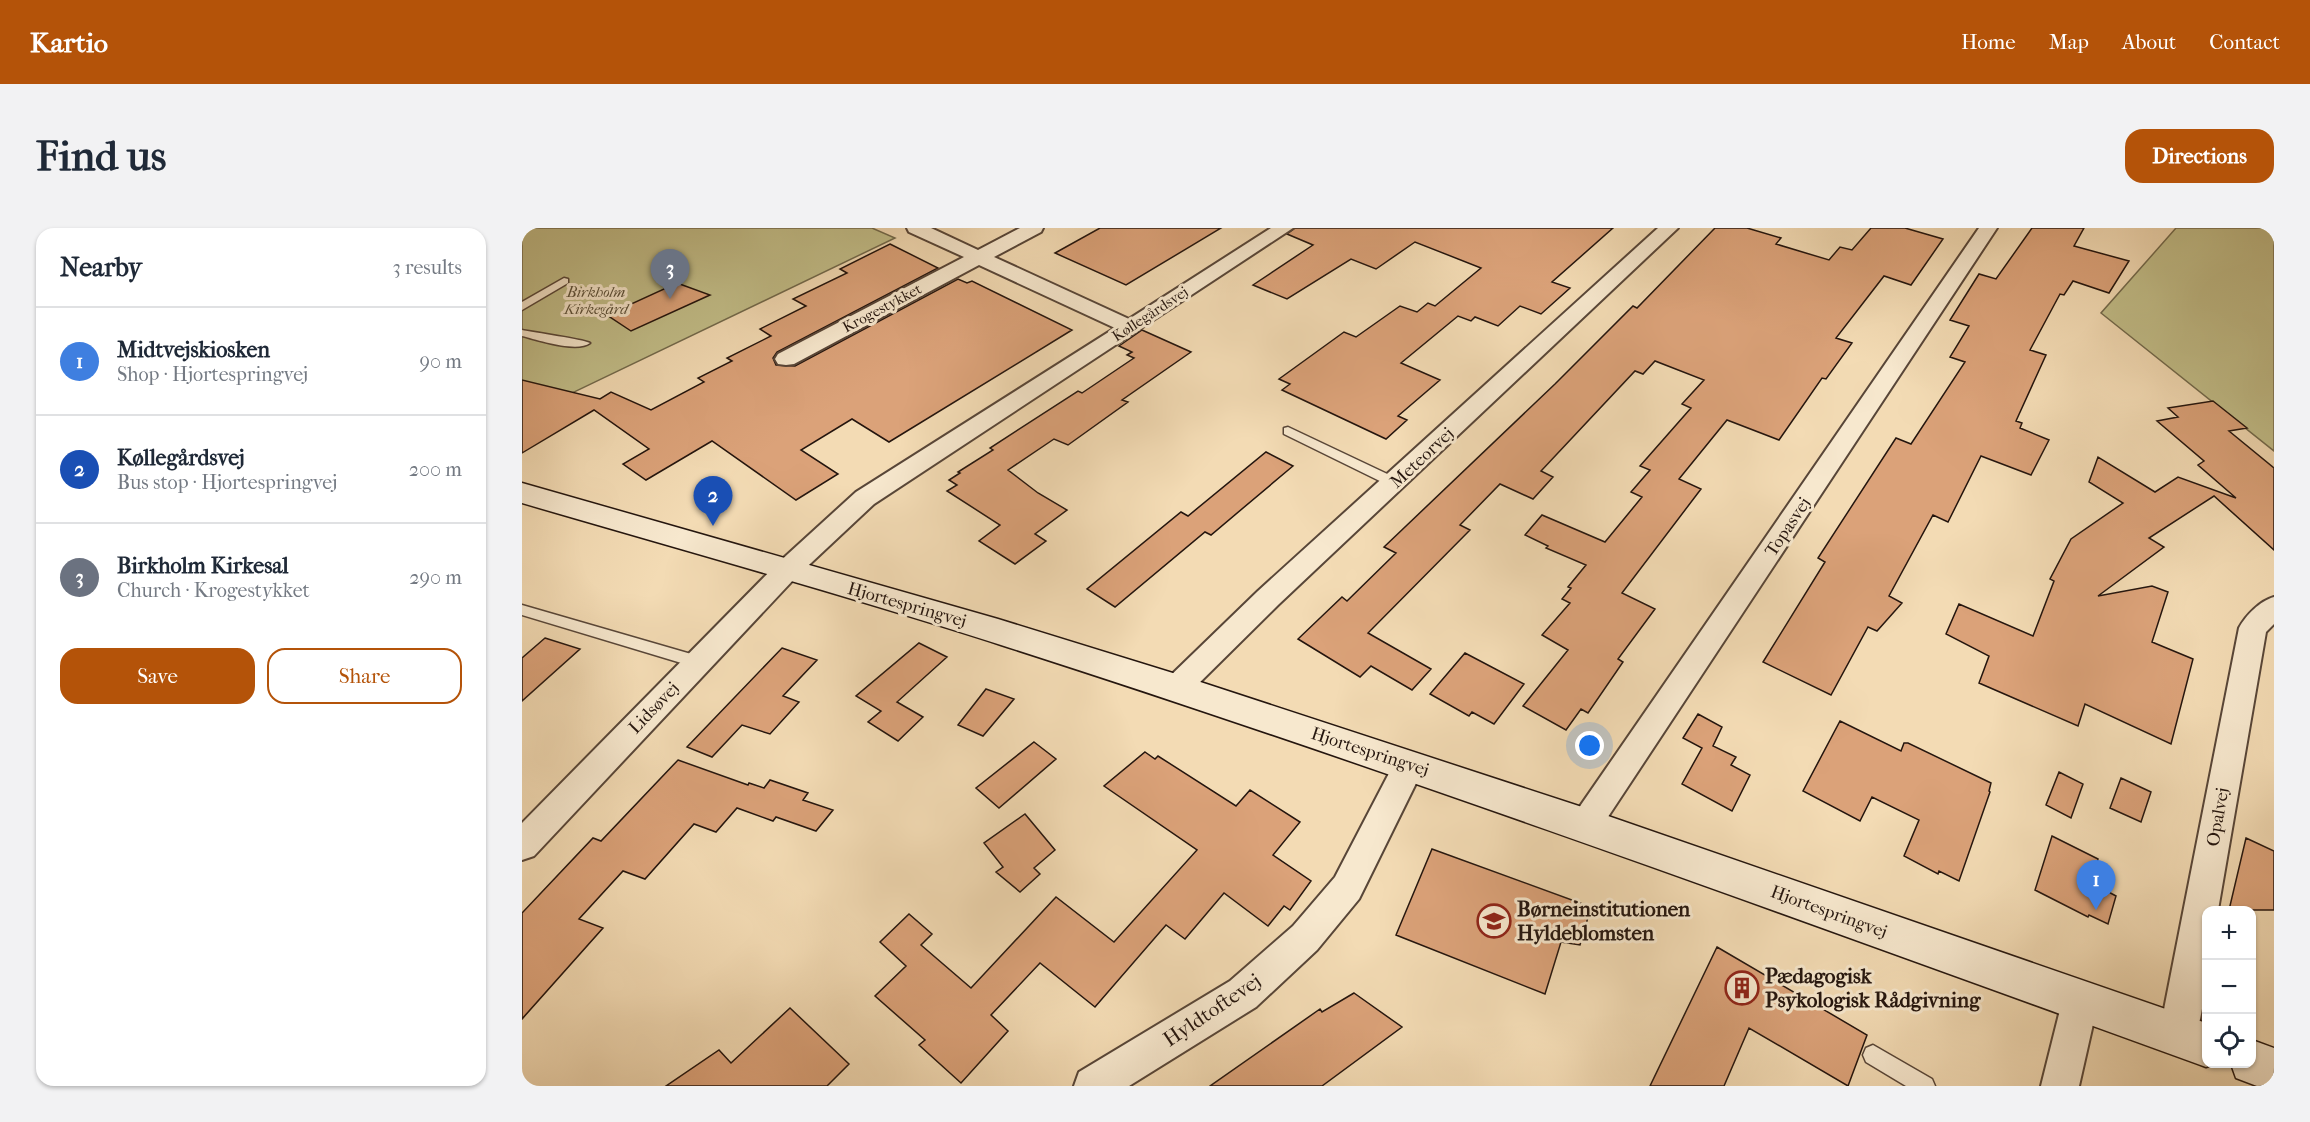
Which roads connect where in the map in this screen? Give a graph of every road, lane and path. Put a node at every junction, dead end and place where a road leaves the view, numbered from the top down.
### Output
1 (915, 228) edge
2 (1034, 228) edge
3 (1284, 228) edge
4 (1669, 228) edge
5 (1988, 228) edge
6 (980, 257) junction
7 (564, 281) dead end
8 (522, 308) edge
9 (1130, 327) junction
10 (522, 333) edge
11 (584, 343) dead end
12 (786, 359) dead end
13 (1288, 431) dead end
14 (1395, 483) junction
15 (524, 496) edge
16 (786, 571) junction
17 (2274, 607) edge
18 (522, 610) edge
19 (698, 662) junction
20 (1176, 688) junction
21 (1409, 765) junction
22 (1585, 825) junction
23 (522, 845) edge
24 (2080, 1002) junction
25 (2192, 1040) edge
26 (1873, 1055) dead end
27 (2256, 1063) edge
28 (2274, 1070) edge
29 (1093, 1086) edge
30 (1924, 1086) edge
31 (2060, 1086) edge

1 - 6 street
2 - 6 street, Krogestykket
3 - 9 street, Køllegårdsvej
4 - 14 street, Meteorvej
5 - 22 street, Topasvej
6 - 9 street
6 - 12 street, Krogestykket
7 - 8 lane
9 - 16 street, Køllegårdsvej
10 - 11 lane
13 - 14 lane
14 - 20 street, Meteorvej
15 - 16 street, Hjortespringvej
16 - 19 street, Lidsøvej
16 - 20 street, Hjortespringvej
17 - 25 street, Opalvej
18 - 19 lane
19 - 23 street, Lidsøvej
20 - 21 street, Hjortespringvej
21 - 22 street, Hjortespringvej
21 - 29 street, Hyldtoftevej
22 - 24 street, Hjortespringvej
24 - 25 street, Hjortespringvej
24 - 31 street
26 - 30 lane
27 - 28 street

